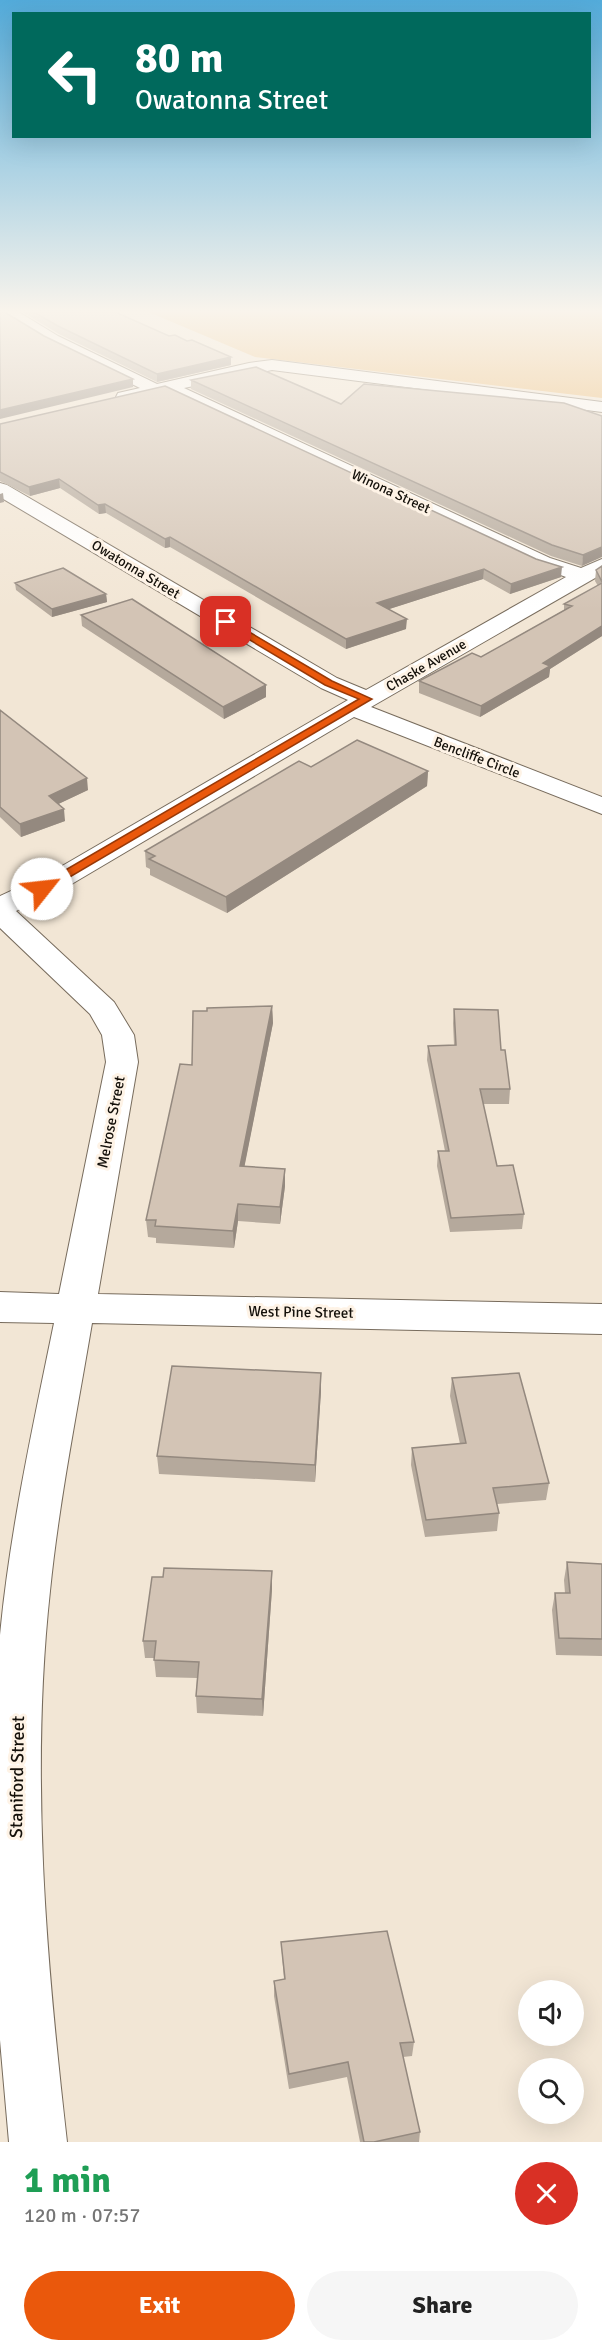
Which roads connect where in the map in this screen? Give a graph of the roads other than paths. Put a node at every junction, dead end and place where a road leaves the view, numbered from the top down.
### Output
1 (212, 411) edge
2 (0, 489) edge
3 (592, 570) edge
4 (360, 703) junction
5 (602, 806) edge
6 (0, 910) edge
7 (0, 1306) edge
8 (76, 1307) junction
9 (602, 1318) edge
10 (38, 2142) edge

1 - 3 street, Winona Street
2 - 4 street, Owatonna Street
3 - 4 street, Chaske Avenue
4 - 5 street, Bencliffe Circle
4 - 6 street, Chaske Avenue
6 - 8 street, Melrose Street
7 - 8 street, West Pine Street
8 - 9 street, West Pine Street
8 - 10 street, Staniford Street

